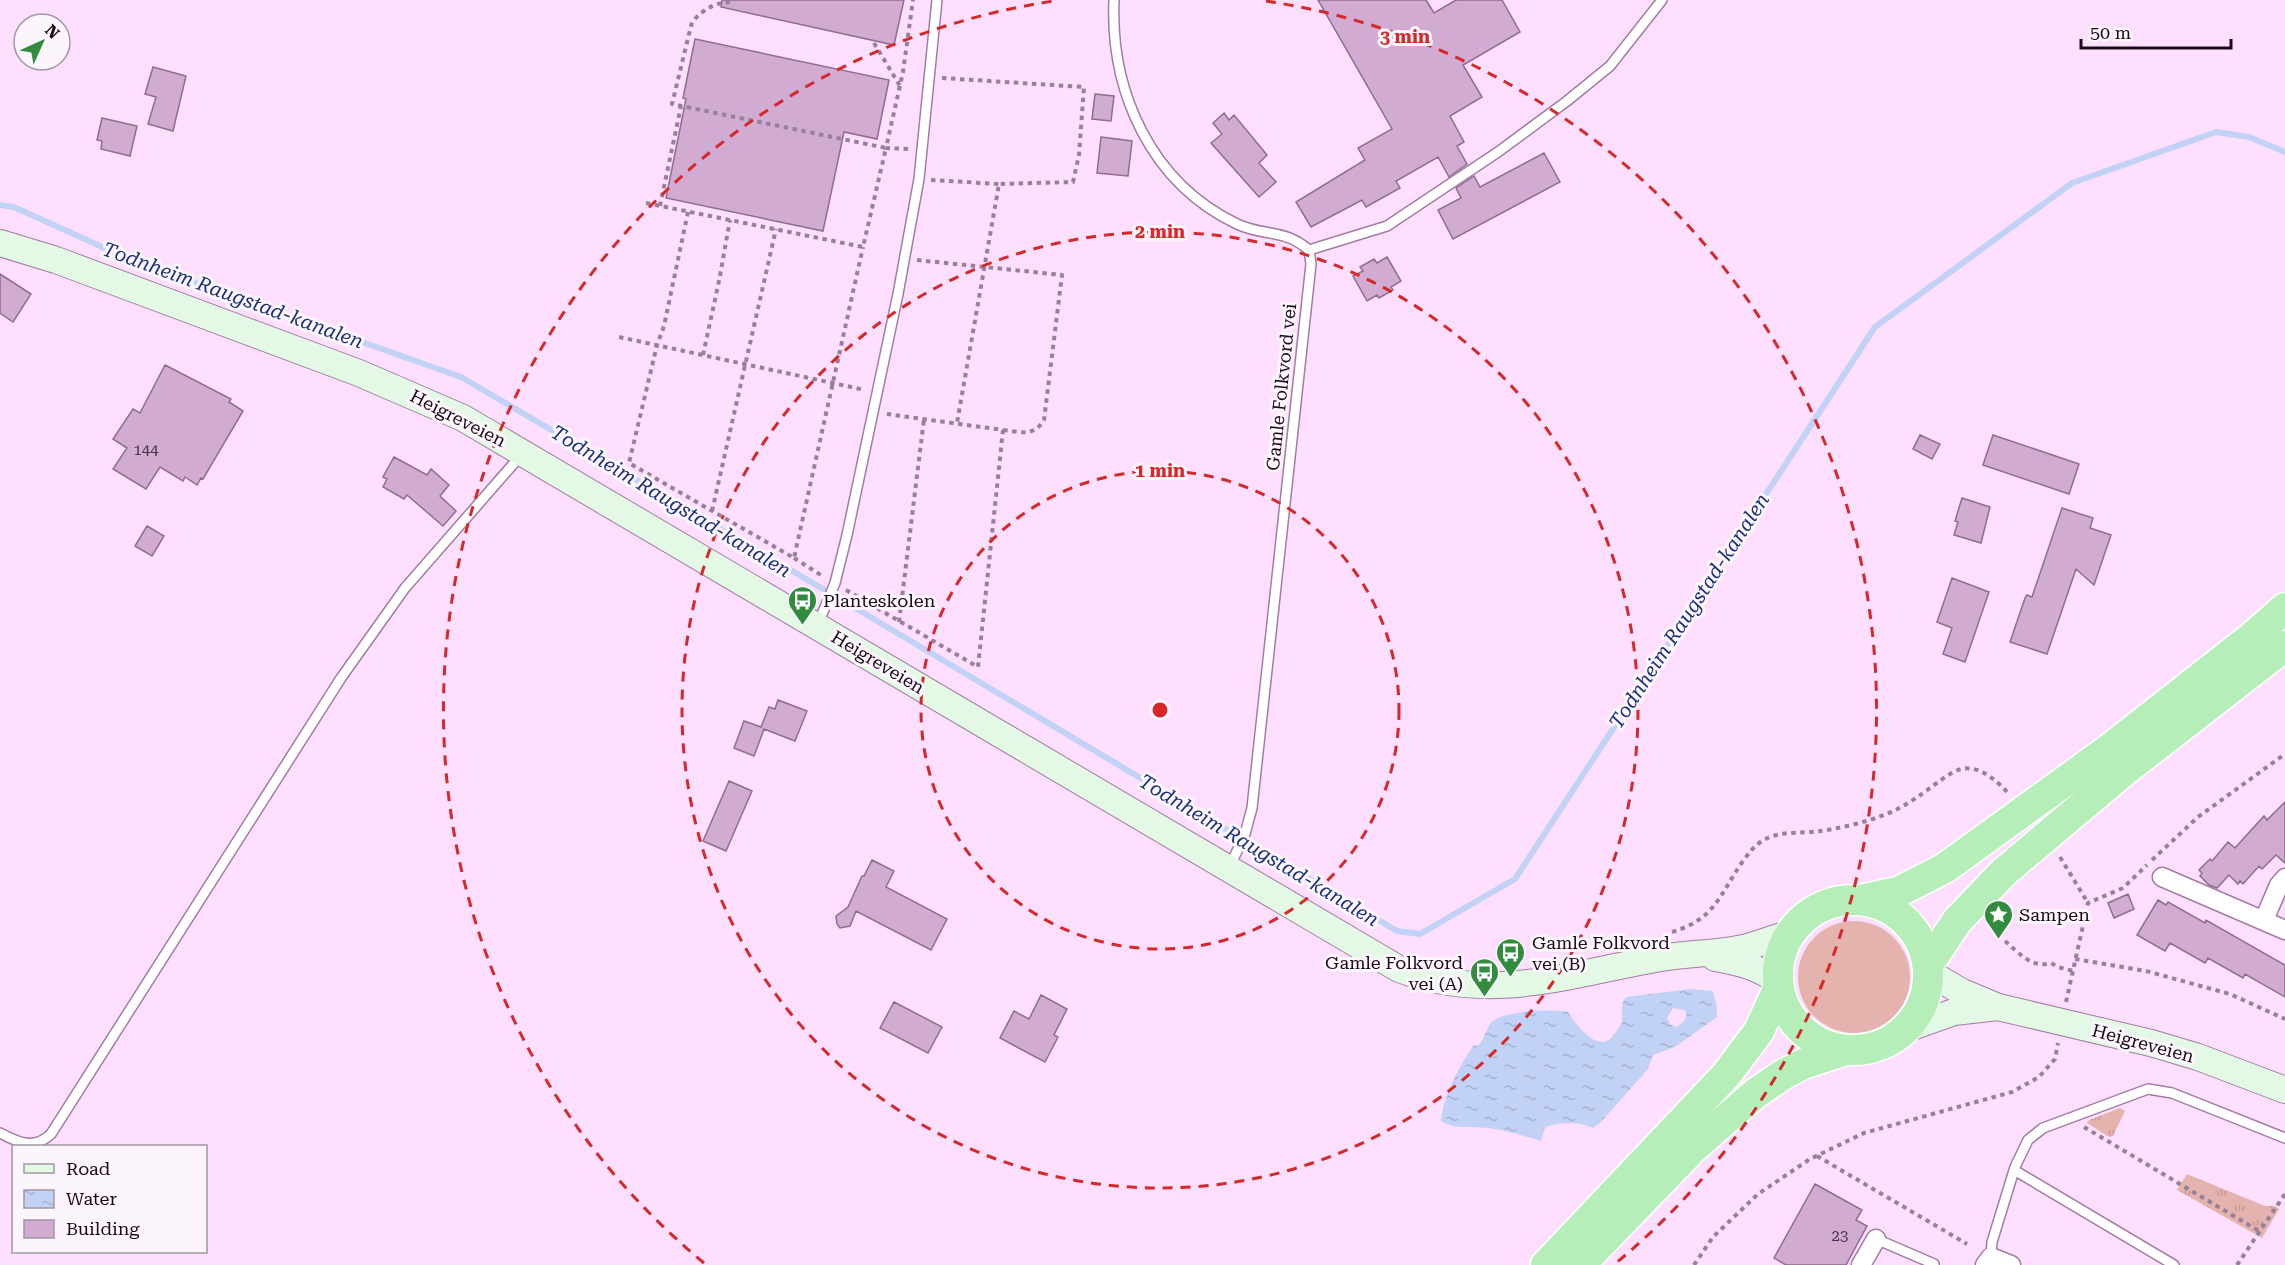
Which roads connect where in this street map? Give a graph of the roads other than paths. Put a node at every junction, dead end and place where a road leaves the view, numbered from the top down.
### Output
1 (937, 0) edge
2 (1114, 0) edge
3 (1662, 0) edge
4 (0, 243) edge
5 (1309, 250) junction
6 (524, 452) junction
7 (2285, 608) edge
8 (821, 617) junction
9 (2285, 646) edge
10 (1228, 870) junction
11 (2162, 877) dead end
12 (2285, 878) edge
13 (1860, 900) junction
14 (2264, 920) junction
15 (2285, 930) edge
16 (1791, 933) junction
17 (1694, 954) junction
18 (1928, 968) junction
19 (1779, 985) junction
20 (1998, 1007) junction
21 (1906, 1029) junction
22 (1846, 1050) junction
23 (2285, 1090) edge
24 (0, 1133) edge
25 (2285, 1138) edge
26 (2014, 1170) junction
27 (1876, 1239) joint
28 (1988, 1261) edge
29 (1934, 1264) edge
30 (1545, 1265) edge
31 (1580, 1265) edge
32 (1861, 1265) edge
33 (2011, 1265) edge
34 (2174, 1265) edge

1 - 8 lane
2 - 5 lane
3 - 5 lane
4 - 6 main road, Heigreveien
5 - 10 lane, Gamle Folkvord vei
6 - 8 main road, Heigreveien
6 - 24 lane
7 - 13 highway
8 - 10 main road, Heigreveien
9 - 18 highway
10 - 17 main road, Heigreveien
11 - 14 street
12 - 14 street
13 - 16 highway
13 - 18 highway
14 - 15 street
16 - 17 main road, Heigreveien
16 - 19 highway
17 - 19 main road, Heigreveien
18 - 20 main road, Heigreveien
18 - 21 highway
19 - 22 highway
19 - 30 highway
20 - 21 main road, Heigreveien
20 - 23 main road, Heigreveien
21 - 22 highway
22 - 31 highway
25 - 26 lane
26 - 28 lane
26 - 34 lane
27 - 29 lane
27 - 32 street
28 - 33 street

